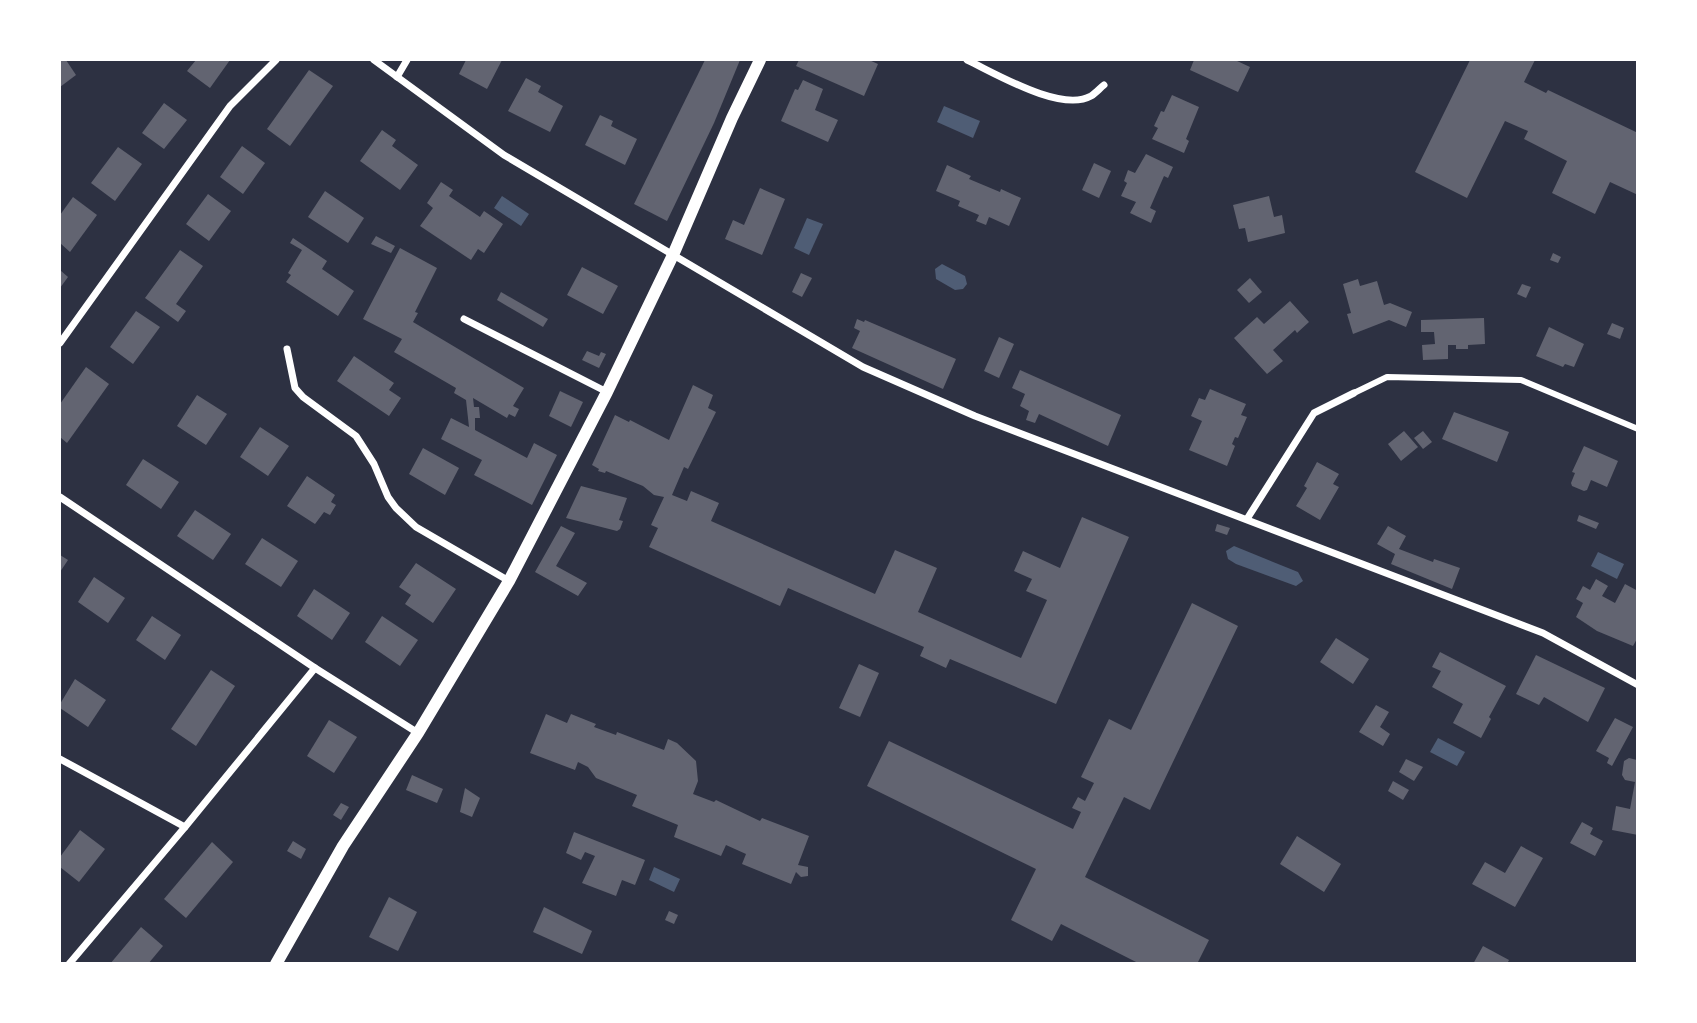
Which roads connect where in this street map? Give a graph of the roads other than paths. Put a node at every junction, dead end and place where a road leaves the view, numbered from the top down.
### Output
1 (276, 60) edge
2 (374, 60) edge
3 (407, 60) edge
4 (760, 60) edge
5 (967, 60) edge
6 (397, 77) junction
7 (1104, 85) dead end
8 (673, 255) junction
9 (464, 319) dead end
10 (60, 343) edge
11 (287, 349) dead end
12 (607, 393) junction
13 (1354, 393) joint
14 (1637, 429) edge
15 (60, 497) edge
16 (1247, 519) junction
17 (509, 581) junction
18 (315, 668) junction
19 (1637, 685) edge
20 (418, 733) junction
21 (60, 759) edge
22 (185, 827) junction
23 (69, 964) edge
24 (276, 964) edge

1 - 10 street
2 - 6 street
3 - 6 street
4 - 8 street
5 - 7 street
6 - 8 street
8 - 12 street
8 - 16 street
9 - 12 street
11 - 17 street
12 - 17 street
13 - 14 street
13 - 16 street
15 - 18 street
16 - 19 street
17 - 20 street
18 - 20 street
18 - 22 street
20 - 24 street
21 - 22 street
22 - 23 street

